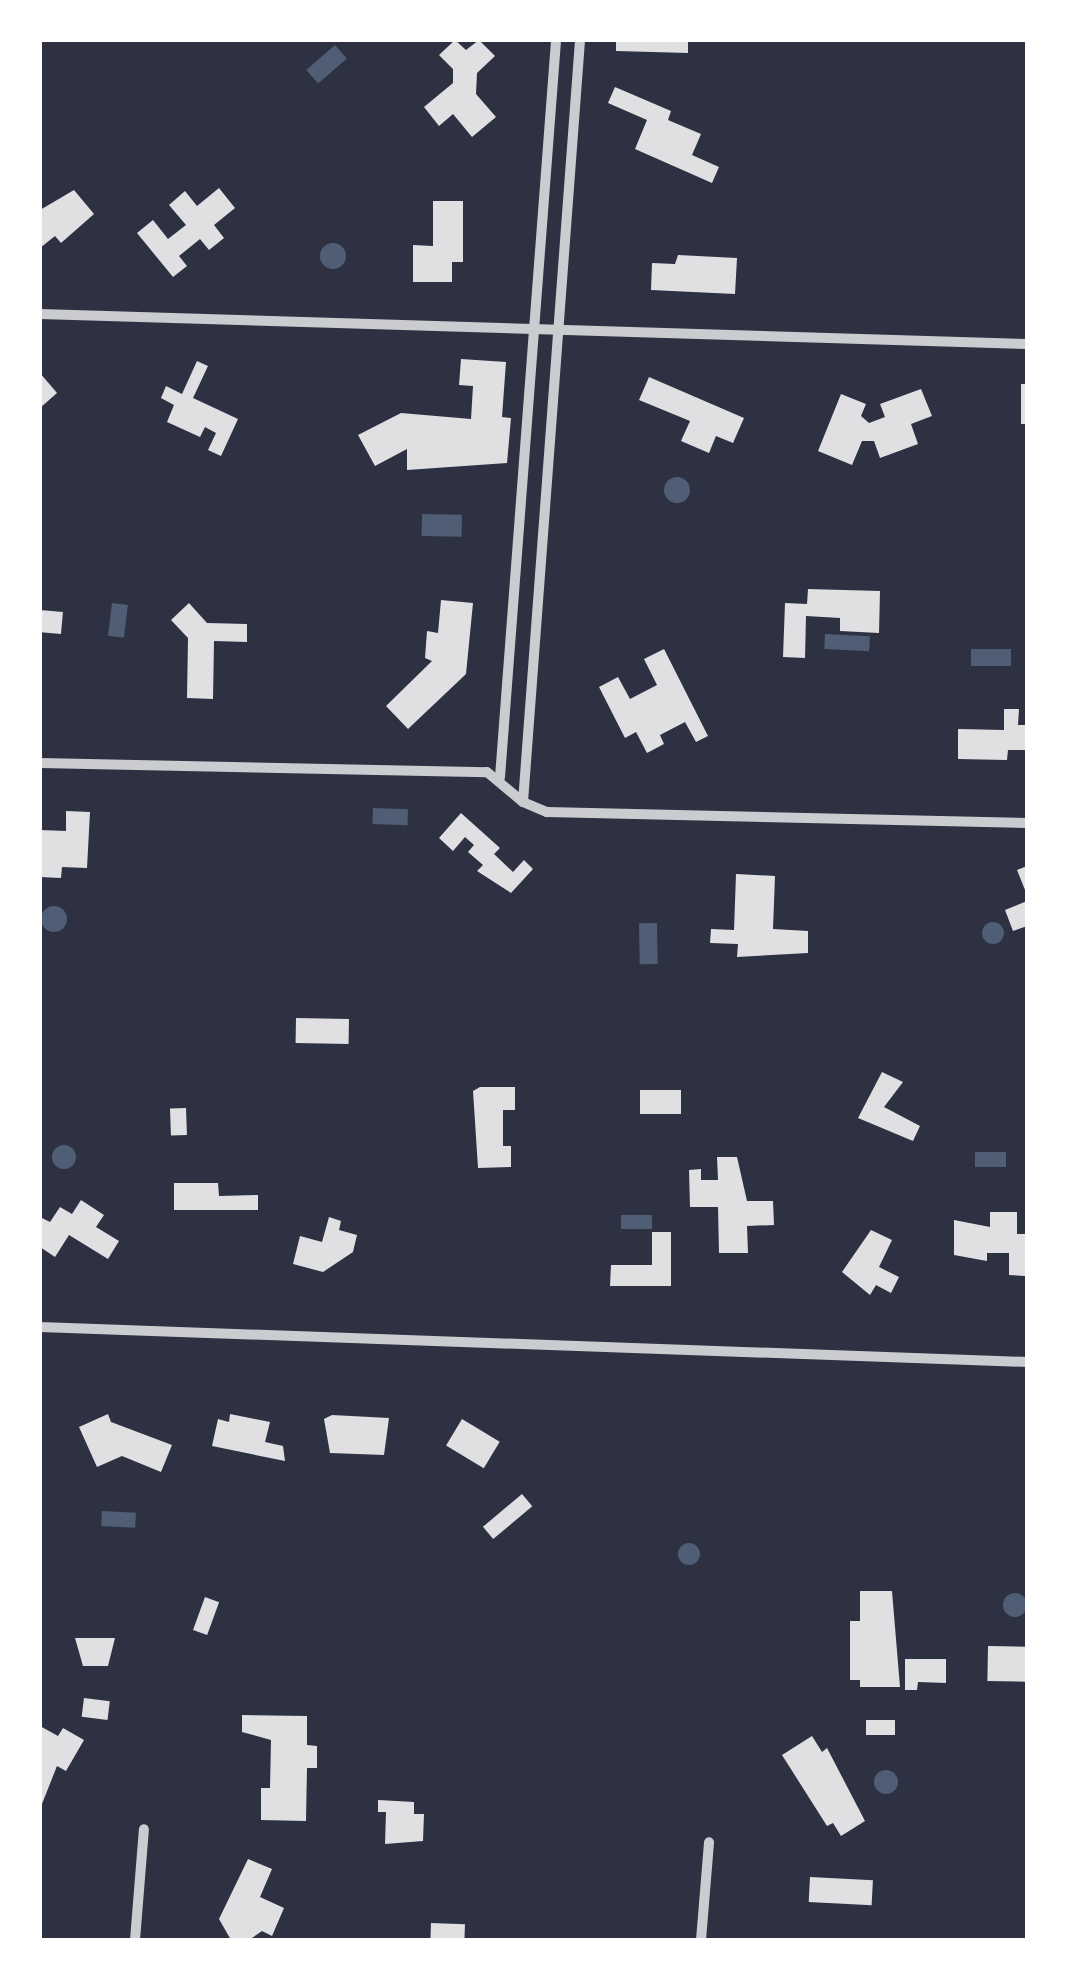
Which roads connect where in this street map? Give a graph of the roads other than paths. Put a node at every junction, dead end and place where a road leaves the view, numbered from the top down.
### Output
1 (556, 40) edge
2 (580, 40) edge
3 (40, 314) edge
4 (534, 326) junction
5 (558, 327) junction
6 (1027, 344) edge
7 (40, 764) edge
8 (500, 777) junction
9 (523, 802) junction
10 (1027, 824) edge
11 (40, 1327) edge
12 (1027, 1362) edge
13 (144, 1829) dead end
14 (709, 1842) dead end
15 (135, 1940) edge
16 (701, 1940) edge

1 - 4 street
2 - 5 street
3 - 4 street
4 - 5 street
4 - 8 street
5 - 6 street
5 - 9 street
7 - 8 street
8 - 9 street
9 - 10 street
11 - 12 street
13 - 15 street
14 - 16 street

